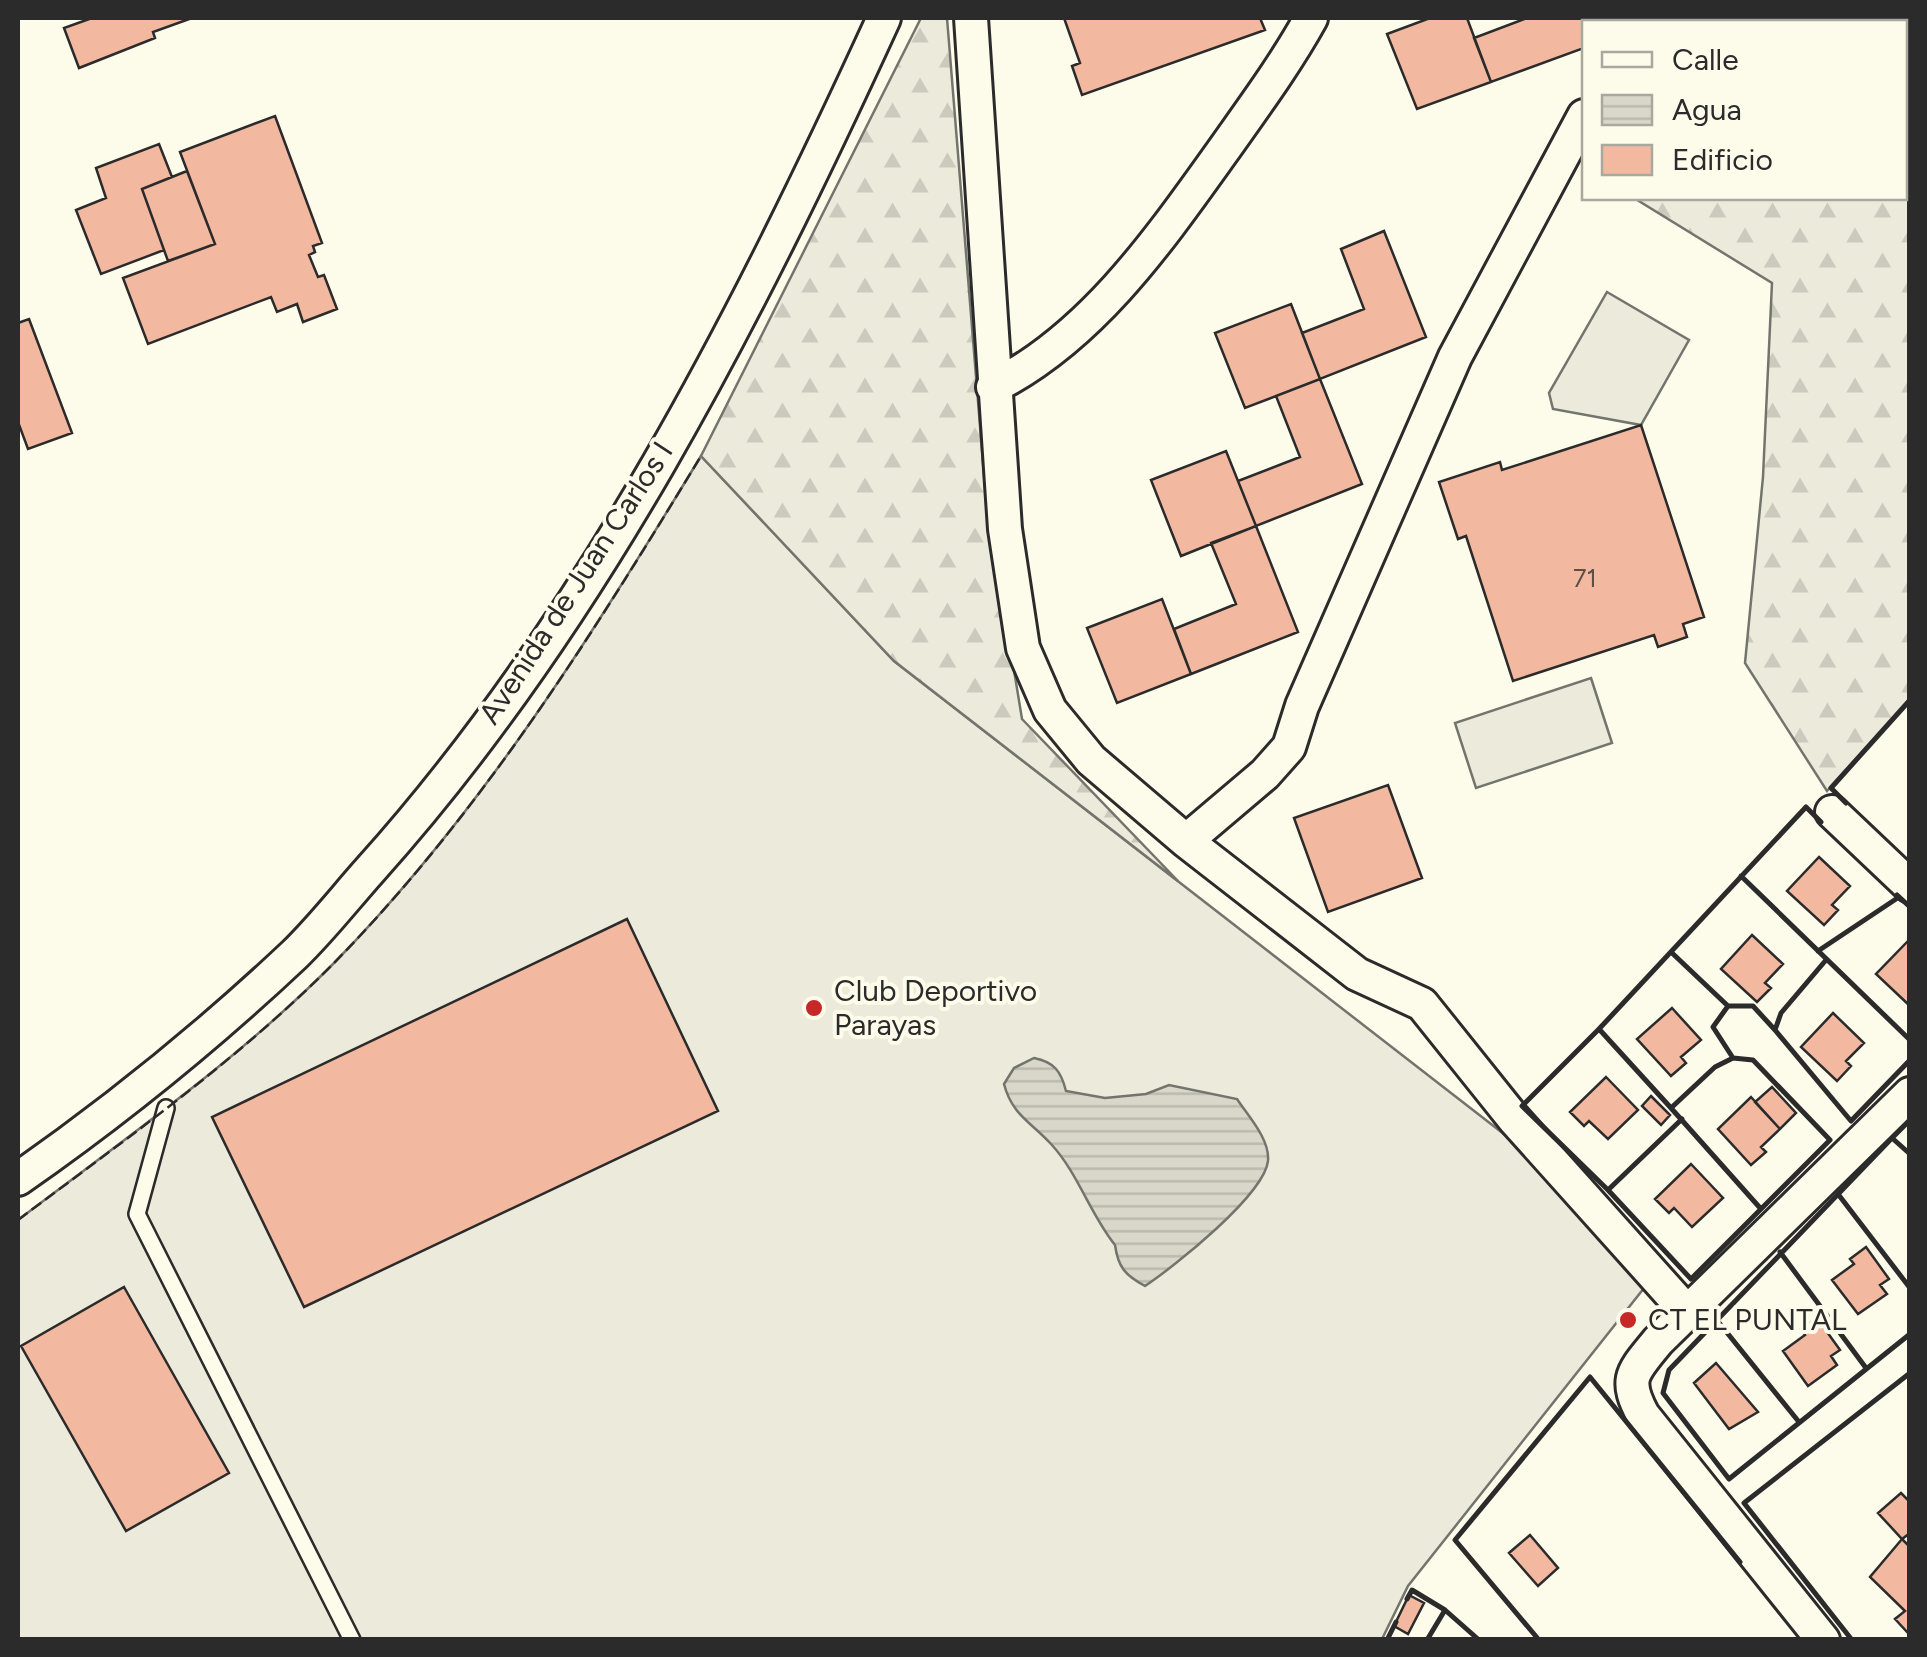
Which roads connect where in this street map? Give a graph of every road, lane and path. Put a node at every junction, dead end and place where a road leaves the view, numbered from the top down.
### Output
1 (884, 18) edge
2 (971, 18) edge
3 (1312, 18) edge
4 (1582, 120) edge
5 (993, 386) junction
6 (1832, 812) dead end
7 (1186, 841) junction
8 (1910, 886) edge
9 (1910, 1094) edge
10 (166, 1108) dead end
11 (18, 1178) edge
12 (1688, 1312) junction
13 (352, 1640) edge
14 (1823, 1640) edge

1 - 11 street, Avenida de Juan Carlos I
2 - 5 street
3 - 5 street
4 - 7 street
5 - 7 street
6 - 8 street
7 - 12 street
9 - 12 street
10 - 13 lane
12 - 14 street

